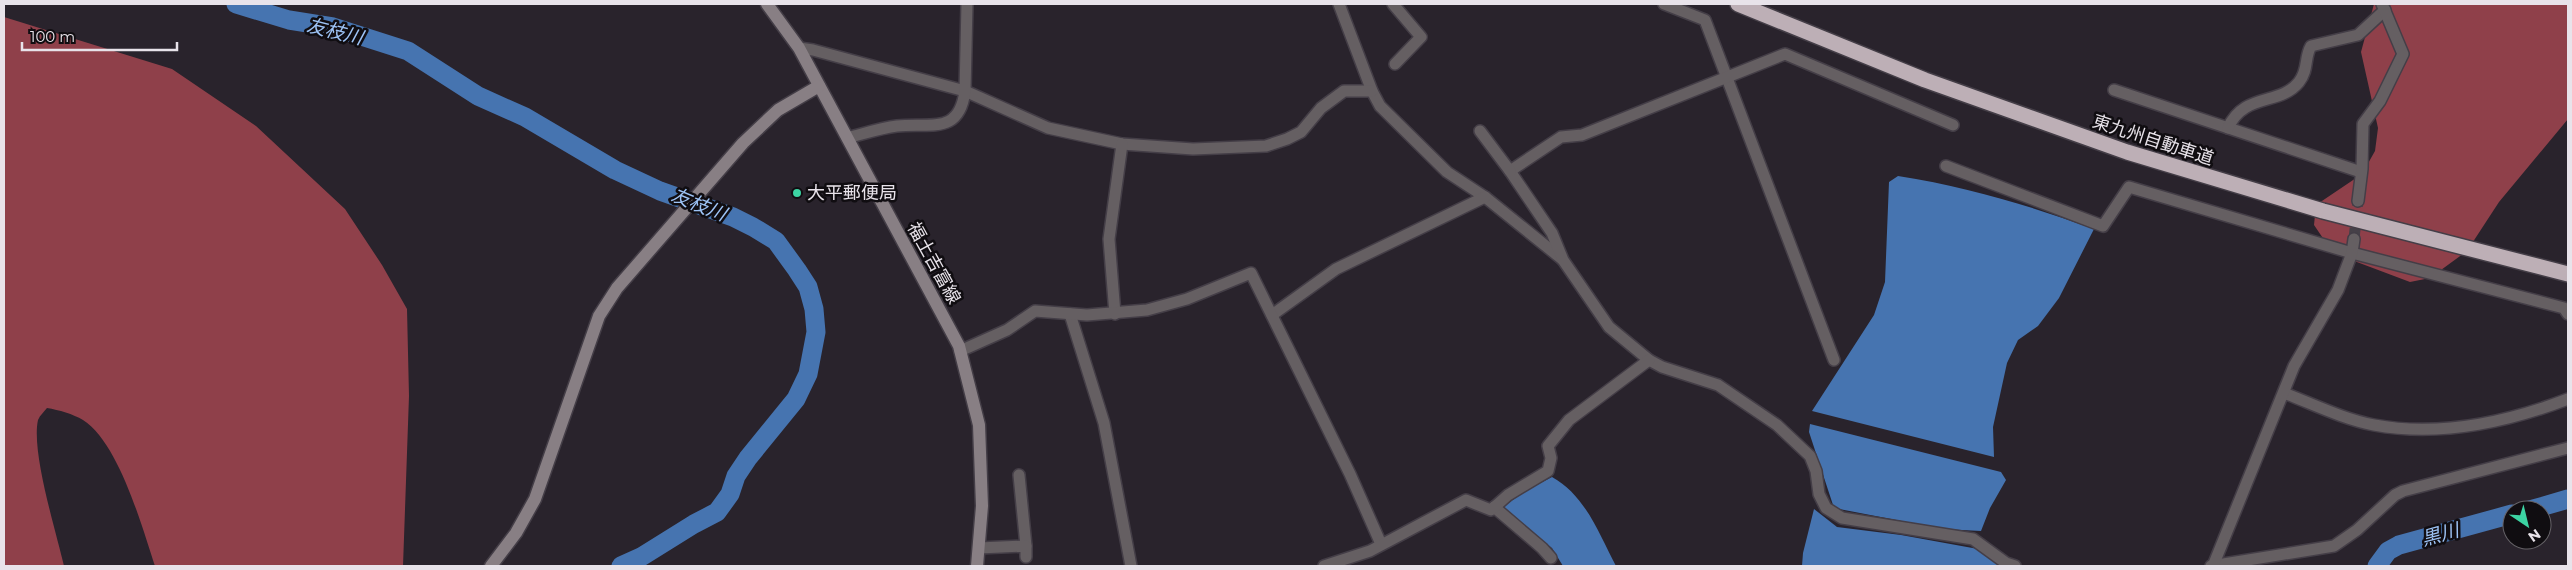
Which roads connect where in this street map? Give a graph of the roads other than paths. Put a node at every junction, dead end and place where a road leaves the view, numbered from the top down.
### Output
1 (767, 4) edge
2 (968, 4) edge
3 (1340, 4) edge
4 (1393, 4) edge
5 (1664, 4) edge
6 (1738, 4) edge
7 (2384, 7) edge
8 (799, 48) junction
9 (1395, 64) dead end
10 (1725, 78) junction
11 (819, 86) junction
12 (2114, 90) dead end
13 (965, 91) junction
14 (1372, 91) junction
15 (1953, 125) dead end
16 (2228, 128) junction
17 (1480, 131) dead end
18 (847, 138) junction
19 (1122, 144) junction
20 (1946, 166) dead end
21 (1510, 171) junction
22 (2362, 172) junction
23 (1485, 197) junction
24 (2358, 201) tunnel mouth
25 (2354, 239) tunnel mouth
26 (2352, 253) junction
27 (1564, 260) junction
28 (2568, 274) edge
29 (1070, 314) junction
30 (1114, 314) junction
31 (2568, 314) edge
32 (1272, 315) junction
33 (960, 351) junction
34 (1649, 360) junction
35 (1834, 360) dead end
36 (2284, 392) junction
37 (2568, 399) edge
38 (2568, 448) edge
39 (1019, 475) dead end
40 (1494, 507) junction
41 (1381, 544) junction
42 (978, 548) junction
43 (1551, 558) dead end
44 (491, 566) edge
45 (977, 566) edge
46 (1131, 566) edge
47 (1324, 566) edge
48 (2015, 566) edge
49 (2212, 566) edge

1 - 8 main road, 福土吉富線
2 - 13 street
3 - 14 street
4 - 9 street
5 - 10 street
6 - 28 highway, 東九州自動車道
7 - 16 street
7 - 22 street
8 - 11 main road, 福土吉富線
8 - 13 street
10 - 15 street
10 - 21 street
10 - 35 street
11 - 18 main road, 福土吉富線
11 - 44 main road
12 - 16 street
13 - 18 street
13 - 19 street
14 - 19 street
14 - 23 street
16 - 22 street
17 - 21 street
18 - 33 main road, 福土吉富線
19 - 30 street
20 - 26 street
21 - 27 street
22 - 24 street
23 - 27 street
23 - 32 street
25 - 26 street
26 - 31 street
26 - 36 street
27 - 34 street
29 - 30 street
29 - 33 street
29 - 46 street
30 - 32 street
32 - 41 street
33 - 42 main road, 福土吉富線
34 - 40 street
34 - 48 street
36 - 37 street
36 - 49 street
38 - 49 street
39 - 42 street
40 - 41 street
40 - 43 street
41 - 47 street
42 - 45 main road, 福土吉富線

